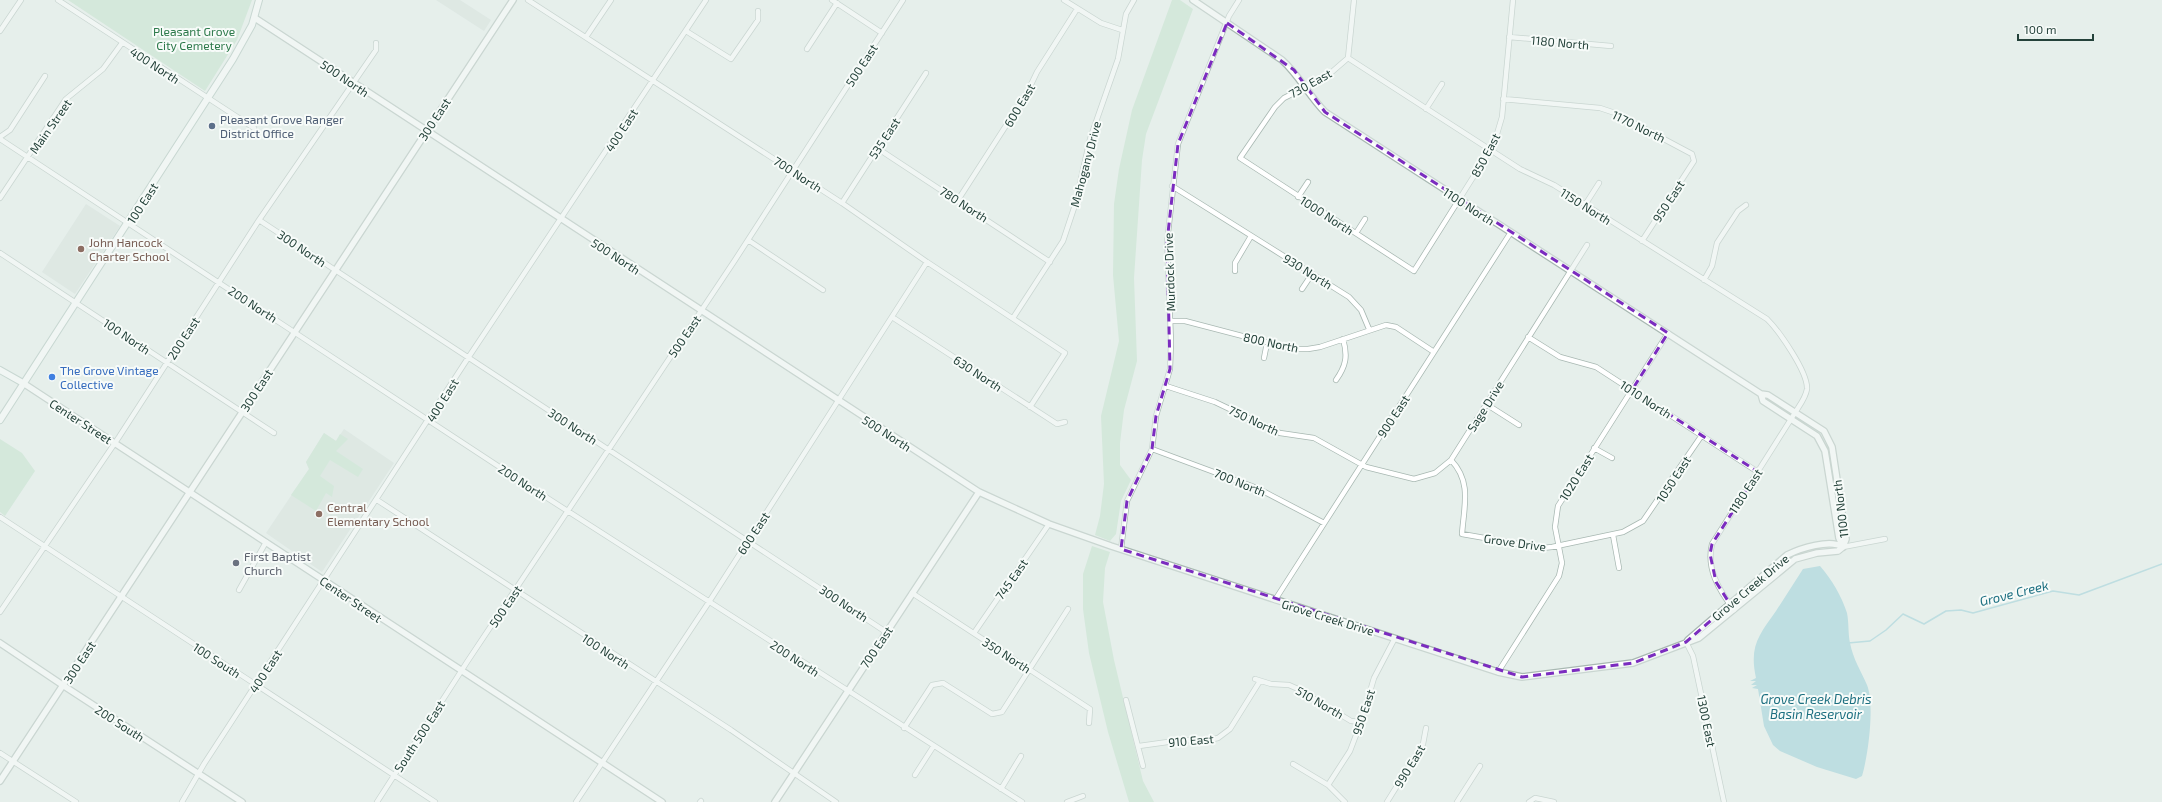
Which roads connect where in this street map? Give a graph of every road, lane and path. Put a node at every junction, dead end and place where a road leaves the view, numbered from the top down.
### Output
1 (21, 0) edge
2 (58, 0) edge
3 (258, 0) edge
4 (513, 0) edge
5 (528, 0) edge
6 (611, 0) edge
7 (706, 0) edge
8 (904, 0) edge
9 (1064, 0) edge
10 (1134, 0) edge
11 (1193, 0) edge
12 (1239, 0) edge
13 (1354, 0) edge
14 (1513, 0) edge
15 (834, 2) edge
16 (1077, 8) junction
17 (758, 11) dead end
18 (255, 18) junction
19 (1226, 23) junction
20 (1122, 30) junction
21 (0, 31) edge
22 (686, 31) junction
23 (882, 33) junction
24 (586, 37) junction
25 (1509, 37) junction
26 (122, 43) junction
27 (376, 43) dead end
28 (1611, 46) dead end
29 (807, 49) dead end
30 (1348, 58) junction
31 (926, 73) dead end
32 (45, 76) dead end
33 (654, 80) junction
34 (353, 83) junction
35 (1442, 84) dead end
36 (1303, 87) junction
37 (208, 99) junction
38 (1503, 99) junction
39 (1426, 109) junction
40 (254, 128) dead end
41 (426, 131) junction
42 (0, 138) edge
43 (877, 148) junction
44 (1490, 150) junction
45 (28, 157) junction
46 (1240, 158) joint
47 (1694, 161) joint
48 (792, 171) junction
49 (1308, 182) dead end
50 (1599, 183) dead end
51 (1172, 186) junction
52 (1298, 197) junction
53 (0, 198) edge
54 (1460, 199) junction
55 (958, 200) junction
56 (842, 203) junction
57 (1585, 205) junction
58 (1746, 205) dead end
59 (1365, 219) dead end
60 (260, 220) junction
61 (561, 220) junction
62 (129, 222) junction
63 (1511, 232) junction
64 (1356, 234) junction
65 (1251, 236) junction
66 (748, 240) junction
67 (1642, 241) junction
68 (1587, 245) dead end
69 (0, 253) edge
70 (927, 262) junction
71 (1050, 262) junction
72 (335, 270) junction
73 (1235, 271) dead end
74 (1414, 271) joint
75 (1570, 271) junction
76 (1312, 274) junction
77 (1704, 280) junction
78 (219, 282) junction
79 (1302, 289) dead end
80 (823, 290) dead end
81 (76, 302) junction
82 (701, 310) junction
83 (892, 317) junction
84 (1013, 318) junction
85 (1170, 321) junction
86 (1370, 329) junction
87 (295, 331) junction
88 (1668, 333) junction
89 (1528, 337) junction
90 (1343, 339) junction
91 (1267, 343) junction
92 (1434, 352) junction
93 (468, 358) junction
94 (1264, 358) dead end
95 (167, 363) junction
96 (0, 370) edge
97 (1805, 375) joint
98 (1336, 380) dead end
99 (24, 384) junction
100 (1166, 386) junction
101 (1631, 390) junction
102 (1761, 394) junction
103 (839, 402) junction
104 (1486, 404) junction
105 (1030, 407) junction
106 (242, 411) junction
107 (1796, 413) junction
108 (0, 420) edge
109 (429, 420) junction
110 (1791, 420) junction
111 (1065, 422) dead end
112 (1519, 425) dead end
113 (274, 433) dead end
114 (1702, 435) junction
115 (115, 443) junction
116 (1152, 448) junction
117 (1594, 448) junction
118 (609, 449) junction
119 (1612, 458) dead end
120 (1451, 460) junction
121 (1361, 466) junction
122 (1758, 472) junction
123 (189, 492) junction
124 (979, 492) junction
125 (377, 500) junction
126 (569, 511) junction
127 (0, 517) edge
128 (1644, 521) joint
129 (1324, 523) junction
130 (1049, 524) junction
131 (1613, 535) junction
132 (1885, 539) dead end
133 (749, 540) junction
134 (266, 542) junction
135 (1559, 546) junction
136 (45, 547) junction
137 (1843, 547) junction
138 (1120, 549) junction
139 (1619, 568) dead end
140 (324, 580) junction
141 (239, 590) dead end
142 (515, 591) junction
143 (912, 593) junction
144 (121, 597) junction
145 (1275, 600) junction
146 (709, 602) junction
147 (1732, 607) junction
148 (1068, 609) dead end
149 (0, 612) edge
150 (886, 632) junction
151 (974, 633) junction
152 (1395, 638) junction
153 (1686, 642) junction
154 (0, 643) edge
155 (1030, 670) junction
156 (461, 671) junction
157 (1498, 672) junction
158 (1255, 679) dead end
159 (1260, 681) junction
160 (654, 682) junction
161 (256, 685) junction
162 (64, 686) junction
163 (847, 690) junction
164 (1126, 700) dead end
165 (1361, 722) junction
166 (1089, 723) dead end
167 (904, 728) junction
168 (1426, 728) dead end
169 (1139, 746) junction
170 (933, 747) junction
171 (0, 753) edge
172 (1021, 756) dead end
173 (13, 761) junction
174 (602, 762) junction
175 (1293, 764) dead end
176 (1143, 766) dead end
177 (1480, 766) dead end
178 (793, 773) junction
179 (199, 774) junction
180 (394, 775) junction
181 (915, 776) dead end
182 (0, 780) edge
183 (1328, 785) junction
184 (1001, 789) junction
185 (1083, 796) dead end
186 (76, 802) edge
187 (182, 802) edge
188 (242, 802) edge
189 (377, 802) edge
190 (435, 802) edge
191 (576, 802) edge
192 (662, 802) edge
193 (774, 802) edge
194 (836, 802) edge
195 (1022, 802) edge
196 (1067, 802) edge
197 (1345, 802) edge
198 (1387, 802) edge
199 (1457, 802) edge
200 (1529, 802) edge
201 (1554, 802) edge
202 (1724, 802) edge

1 - 21 street
2 - 26 street, 400 North
3 - 18 main road, 100 East
4 - 41 street, 300 East
5 - 24 street, 700 North
6 - 24 street
7 - 22 street, 400 East
8 - 23 street, 500 East
9 - 16 street
10 - 20 street, Mahogany Drive
11 - 19 street, 1100 North
12 - 19 street, Murdock Drive
13 - 30 street
14 - 25 street, 850 East
15 - 23 street
15 - 29 street
16 - 20 street
16 - 55 street, 600 East
17 - 22 street
18 - 34 street, 500 North
18 - 37 main road, 100 East
19 - 36 street, 1100 North
19 - 51 street, Murdock Drive
20 - 71 street, Mahogany Drive
22 - 33 street, 400 East
23 - 48 street, 500 East
24 - 33 street, 700 North
25 - 28 street, 1180 North
25 - 38 street, 850 East
26 - 37 street, 400 North
26 - 45 street, Main Street
27 - 34 street, 200 East
30 - 36 street, 730 East
30 - 39 street, 1150 North
31 - 43 street, 535 East
32 - 42 street
33 - 48 street, 700 North
33 - 61 street, 400 East
34 - 41 street, 500 North
34 - 60 street, 200 East
35 - 39 street
36 - 46 street, 730 East
36 - 54 street, 1100 North
37 - 40 street, 400 North
37 - 62 main road, 100 East
38 - 44 street, 850 East
38 - 47 street, 1170 North
39 - 44 street, 1150 North
41 - 61 street, 500 North
41 - 72 street, 300 East
42 - 45 street, 200 North
43 - 55 street, 780 North
43 - 56 street, 535 East
44 - 54 street, 850 East
44 - 57 street, 1150 North
45 - 53 street, Main Street
45 - 62 street, 200 North
46 - 52 street, 1000 North
47 - 67 street, 950 East
48 - 56 street, 700 North
48 - 66 street, 500 East
49 - 52 street
50 - 57 street
51 - 65 street, 930 North
51 - 85 street, Murdock Drive
52 - 64 street, 1000 North
54 - 63 street, 1100 North
54 - 74 street, 850 East
55 - 71 street, 780 North
56 - 70 street, 700 North
57 - 67 street, 1150 North
58 - 77 street
59 - 64 street
60 - 72 street, 300 North
60 - 78 street, 200 East
61 - 82 street, 500 North
61 - 93 street, 400 East
62 - 78 street, 200 North
62 - 81 main road, 100 East
63 - 75 street, 1100 North
63 - 92 street, 900 East
64 - 74 street, 1000 North
65 - 73 street
65 - 76 street, 930 North
66 - 80 street
66 - 82 street, 500 East
67 - 77 street, 1150 North
68 - 75 street, Sage Drive
69 - 81 street, 100 North
70 - 83 street, 600 East
70 - 84 street, 700 North
71 - 84 street, Mahogany Drive
72 - 87 street, 300 East
72 - 93 street, 300 North
75 - 88 street, 1100 North
75 - 89 street, Sage Drive
76 - 79 street
76 - 86 street, 930 North
77 - 97 street, 1150 North
78 - 87 street, 200 North
78 - 95 street, 200 East
81 - 95 street, 100 North
81 - 99 main road, 100 East
82 - 103 street, 500 North
82 - 118 street, 500 East
83 - 103 street, 600 East
83 - 105 street, 630 North
84 - 105 street, 700 North
85 - 91 street, 800 North
85 - 100 street, Murdock Drive
86 - 90 street, 800 North
86 - 92 street
87 - 106 street, 300 East
87 - 109 street, 200 North
88 - 101 street, 1020 East
88 - 102 street, 1100 North
89 - 101 street, 1010 North
89 - 104 street, Sage Drive
90 - 91 street, 800 North
90 - 98 street
91 - 94 street
92 - 121 street, 900 East
93 - 109 street, 400 East
93 - 118 street, 300 North
95 - 106 street, 100 North
95 - 115 street, 200 East
96 - 99 main road, Center Street
97 - 107 street, 1180 East
99 - 108 main road, 100 East
99 - 115 street, Center Street
100 - 116 street, Murdock Drive
100 - 121 street, 750 North
101 - 114 street, 1010 North
101 - 117 street, 1020 East
102 - 107 street, 1100 North
102 - 110 street, 1100 North
103 - 124 street, 500 North
103 - 133 street, 600 East
104 - 112 street
104 - 120 street, Sage Drive
105 - 111 street, 630 North
106 - 113 street, 100 North
106 - 123 street, 300 East
107 - 110 street, 1180 East
107 - 137 street, 1100 North
109 - 125 street, 400 East
109 - 126 street, 200 North
110 - 122 street, 1180 East
110 - 137 street, 1100 North
114 - 122 street, 1010 North
114 - 128 street, 1050 East
115 - 123 street, Center Street
115 - 136 street, 200 East
116 - 129 street, 700 North
116 - 138 street, Murdock Drive
117 - 119 street
117 - 135 street, 1020 East
118 - 126 street, 500 East
118 - 133 street, 300 North
120 - 121 street, Sage Drive
120 - 135 street, Grove Drive
121 - 129 street, 900 East
122 - 147 street, 1180 East
123 - 134 street, Center Street
123 - 144 street, 300 East
124 - 130 street, Grove Creek Drive
124 - 143 street, 700 East
125 - 140 street, 400 East
125 - 142 street, 100 North
126 - 142 street, 500 East
126 - 146 street, 200 North
127 - 136 street, 100 South
128 - 131 street, Grove Drive
129 - 145 street, 900 East
130 - 138 street, Grove Creek Drive
130 - 151 street, 745 East
131 - 135 street, Grove Drive
131 - 139 street
132 - 137 street, Grove Creek Drive
133 - 146 street, 600 East
133 - 150 street, 300 North
134 - 140 street, Center Street
134 - 141 street
135 - 157 street, 1020 East
136 - 144 street, 100 South
136 - 149 street, 200 East
137 - 147 street, Grove Creek Drive
137 - 147 street, Grove Creek Drive
138 - 145 street, Grove Creek Drive
140 - 156 street, Center Street
140 - 161 street, 400 East
142 - 156 street, 500 East
142 - 160 street, 100 North
143 - 150 street, 700 East
143 - 151 street, 350 North
144 - 161 street, 100 South
144 - 162 street, 300 East
145 - 152 street, Grove Creek Drive
146 - 160 street, 600 East
146 - 163 street, 200 North
147 - 153 street, Grove Creek Drive
148 - 155 street
150 - 163 street, 700 East
151 - 155 street, 350 North
152 - 157 street, Grove Creek Drive
152 - 165 street, 950 East
153 - 157 street, Grove Creek Drive
153 - 202 street, 1300 East
154 - 162 street, 200 South
155 - 166 street, 350 North
155 - 167 street
156 - 174 street, Center Street
156 - 180 street, South 500 East
158 - 159 street, 510 North
159 - 165 street, 510 North
159 - 169 street, 910 East
160 - 174 street, 600 East
160 - 178 street, 100 North
161 - 179 street, 400 East
161 - 180 street, 100 South
162 - 173 street, 300 East
162 - 179 street, 200 South
163 - 167 street, 200 North
163 - 178 street, 700 East
164 - 169 street
165 - 183 street, 950 East
167 - 170 street, 200 North
168 - 198 street, 990 East
169 - 176 street
170 - 181 street
170 - 184 street, 200 North
171 - 173 street
172 - 184 street
173 - 182 street, 300 East
173 - 186 street
174 - 191 street, 600 East
174 - 192 street, Center Street
175 - 183 street
177 - 199 street
178 - 193 street, 700 East
178 - 194 street, 100 North
179 - 187 street, 400 East
179 - 188 street, 200 South
180 - 189 street, South 500 East
180 - 190 street, 100 South
183 - 197 street
184 - 195 street, 200 North
185 - 196 street
200 - 201 street

